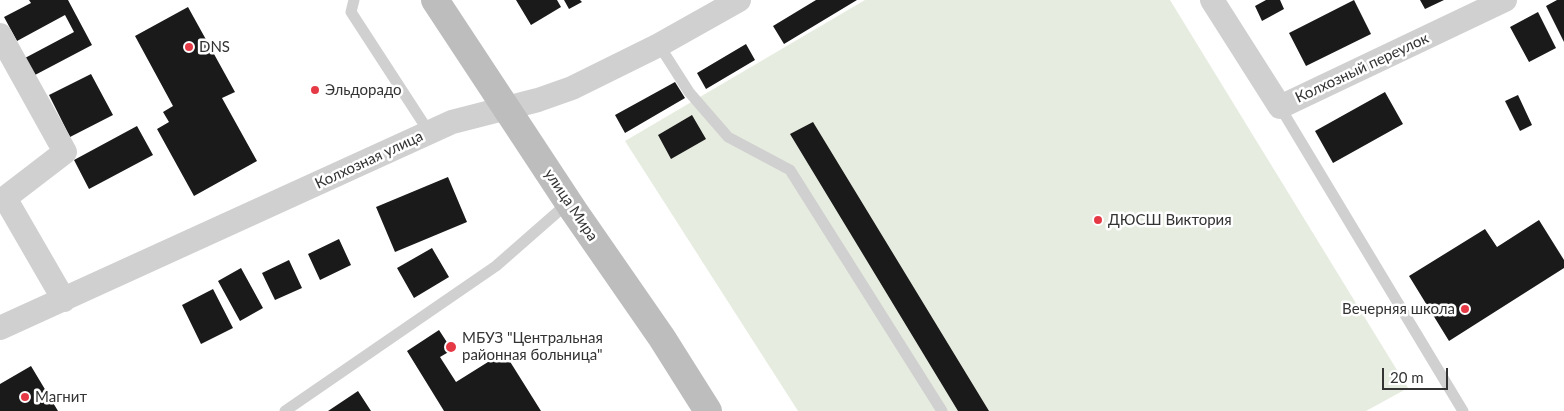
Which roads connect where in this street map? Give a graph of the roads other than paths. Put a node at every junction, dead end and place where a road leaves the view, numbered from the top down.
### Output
1 (354, 0) edge
2 (435, 0) edge
3 (739, 0) edge
4 (1212, 0) edge
5 (1505, 0) edge
6 (0, 35) edge
7 (659, 45) junction
8 (1280, 107) junction
9 (507, 108) junction
10 (429, 132) junction
11 (2, 198) edge
12 (568, 202) junction
13 (64, 300) junction
14 (0, 328) edge
15 (285, 411) edge
16 (708, 411) edge
17 (942, 411) edge
18 (1463, 411) edge

1 - 10 lane
2 - 9 main road, улица Мира
3 - 7 street, Колхозная улица
4 - 8 street, Колхозный переулок
5 - 8 street, Колхозный переулок
6 - 11 street
7 - 9 street, Колхозная улица
7 - 17 lane
8 - 18 lane
9 - 10 street, Колхозная улица
9 - 12 main road, улица Мира
10 - 13 street, Колхозная улица
11 - 13 street
12 - 15 lane
12 - 16 main road, улица Мира
13 - 14 street, Колхозная улица

